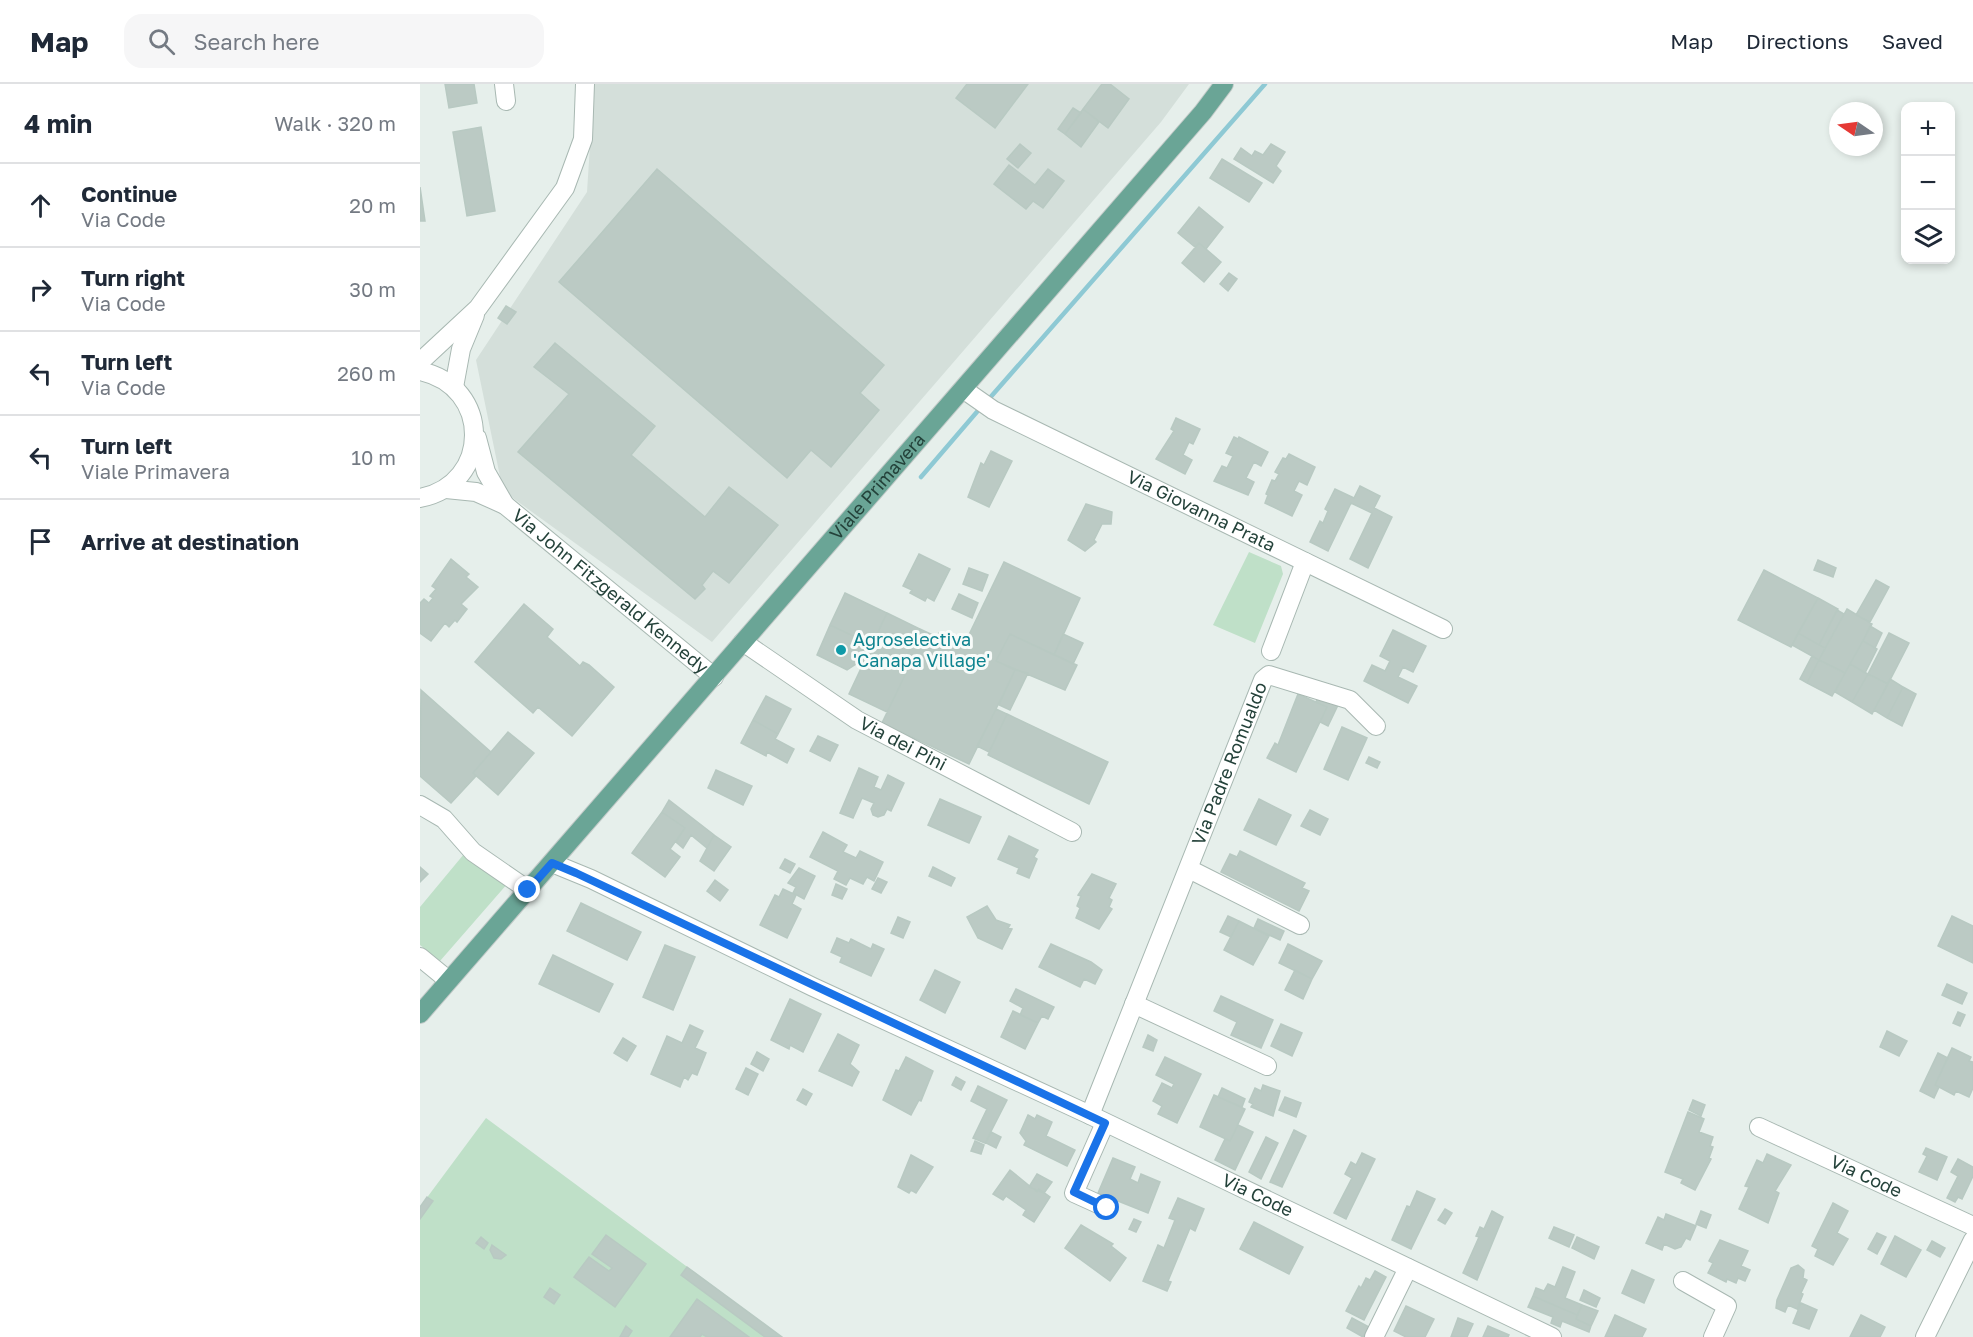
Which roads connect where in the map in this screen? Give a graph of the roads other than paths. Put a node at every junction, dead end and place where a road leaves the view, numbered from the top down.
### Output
1 (585, 84) edge
2 (1224, 84) edge
3 (478, 308) junction
4 (420, 362) edge
5 (420, 371) edge
6 (454, 387) junction
7 (967, 392) junction
8 (475, 430) junction
9 (446, 489) junction
10 (420, 498) edge
11 (505, 505) junction
12 (1305, 562) junction
13 (1443, 629) dead end
14 (743, 642) junction
15 (1270, 651) dead end
16 (714, 677) junction
17 (1376, 726) dead end
18 (420, 806) edge
19 (1072, 832) dead end
20 (552, 863) junction
21 (1189, 869) junction
22 (528, 890) junction
23 (1299, 925) dead end
24 (420, 957) edge
25 (448, 980) junction
26 (1134, 1004) junction
27 (420, 1014) edge
28 (1267, 1066) dead end
29 (1097, 1119) junction
30 (1760, 1127) dead end
31 (1107, 1208) dead end
32 (1973, 1226) edge
33 (1973, 1240) edge
34 (1408, 1268) junction
35 (1683, 1281) dead end
36 (1524, 1331) edge
37 (1374, 1337) edge
38 (1552, 1337) edge
39 (1713, 1337) edge
40 (1925, 1337) edge

1 - 3 street
2 - 7 main road, Viale Primavera
3 - 4 street
3 - 6 street
5 - 6 street
6 - 8 street, Via John Fitzgerald Kennedy
7 - 12 street, Via Giovanna Prata
7 - 14 main road, Viale Primavera
8 - 9 street, Via John Fitzgerald Kennedy
8 - 11 street, Via John Fitzgerald Kennedy
9 - 10 street, Via John Fitzgerald Kennedy
9 - 11 street, Via John Fitzgerald Kennedy
11 - 16 street, Via John Fitzgerald Kennedy
12 - 13 street, Via Giovanna Prata
12 - 15 street
14 - 16 main road, Viale Primavera
14 - 19 street, Via dei Pini
16 - 20 main road, Viale Primavera
17 - 21 street, Via Padre Romualdo
18 - 22 street
20 - 22 main road, Viale Primavera
20 - 29 street, Via Code
21 - 23 street, Via Padre Romualdo
21 - 26 street, Via Padre Romualdo
22 - 25 main road, Viale Primavera
24 - 25 street
25 - 27 main road, Viale Primavera
26 - 28 street
26 - 29 street, Via Padre Romualdo
29 - 31 street
29 - 34 street, Via Code
30 - 32 street, Via Code
33 - 40 street
34 - 36 street, Via Code
34 - 37 street
35 - 39 street
36 - 38 street, Via Code

